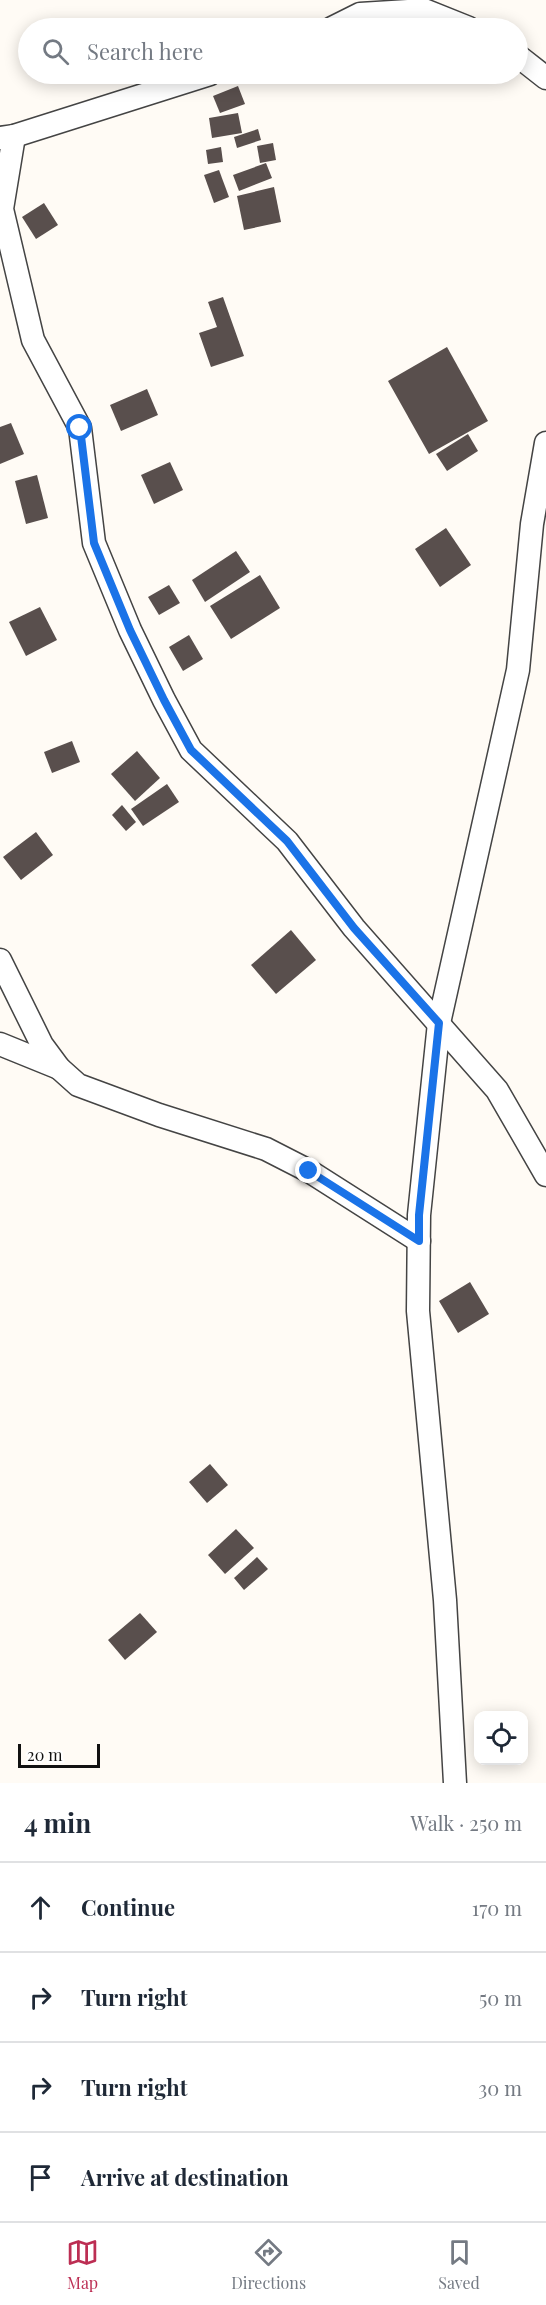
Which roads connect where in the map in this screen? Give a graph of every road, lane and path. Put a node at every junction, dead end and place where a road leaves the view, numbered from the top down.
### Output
1 (352, 18) edge
2 (444, 18) edge
3 (528, 64) edge
4 (546, 78) edge
5 (178, 84) edge
6 (7, 137) edge
7 (546, 443) edge
8 (0, 960) edge
9 (439, 1023) junction
10 (0, 1044) edge
11 (59, 1068) junction
12 (546, 1175) edge
13 (419, 1241) junction
14 (455, 1783) edge

1 - 2 street
3 - 4 street
5 - 6 street
6 - 9 street
7 - 9 street
8 - 11 street
9 - 12 street
9 - 13 street
10 - 11 street
11 - 13 street
13 - 14 street

